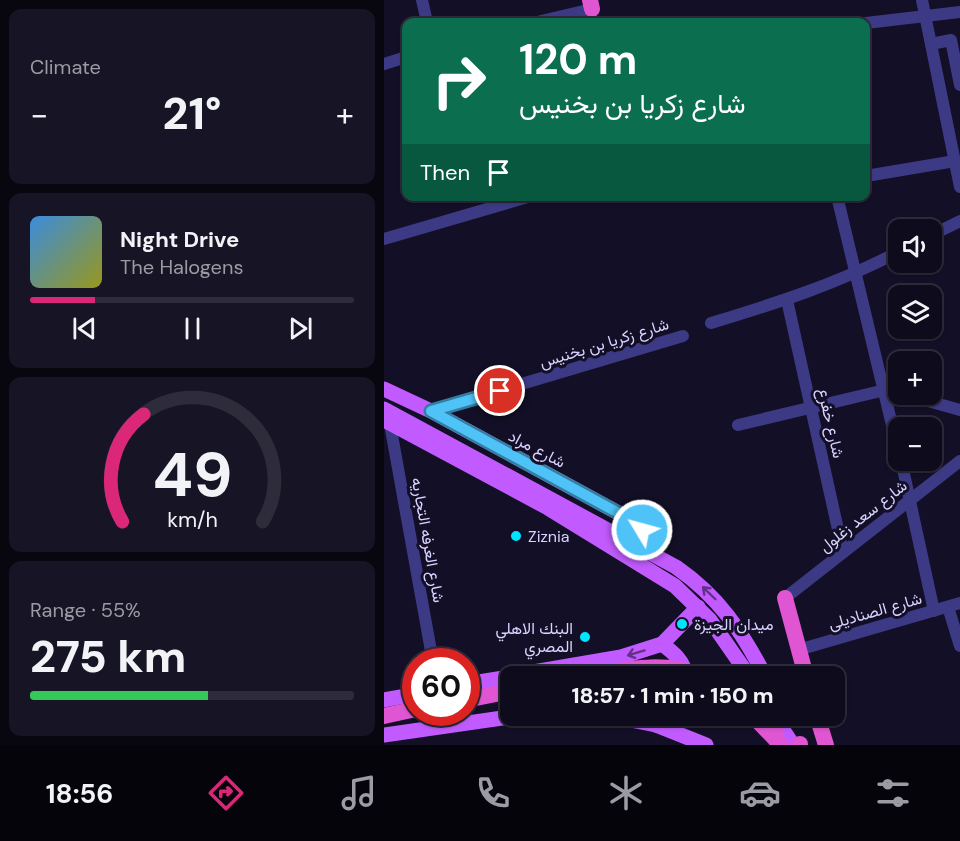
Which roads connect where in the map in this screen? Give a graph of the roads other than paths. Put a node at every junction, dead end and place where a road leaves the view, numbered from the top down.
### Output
1 (422, 0) edge
2 (922, 0) edge
3 (591, 4) edge
4 (960, 12) edge
5 (926, 17) junction
6 (426, 18) edge
7 (549, 18) edge
8 (870, 23) edge
9 (931, 44) junction
10 (402, 58) edge
11 (384, 64) edge
12 (960, 85) edge
13 (955, 161) junction
14 (870, 175) edge
15 (960, 187) edge
16 (514, 201) edge
17 (838, 201) edge
18 (960, 221) edge
19 (942, 230) edge
20 (384, 239) edge
21 (888, 257) edge
22 (856, 274) junction
23 (787, 300) junction
24 (711, 323) dead end
25 (683, 336) dead end
26 (384, 389) edge
27 (885, 390) junction
28 (888, 391) edge
29 (939, 405) edge
30 (811, 407) junction
31 (384, 409) edge
32 (431, 411) junction
33 (960, 411) edge
34 (891, 417) edge
35 (387, 422) edge
36 (738, 424) dead end
37 (960, 461) edge
38 (903, 471) edge
39 (910, 501) junction
40 (843, 552) junction
41 (635, 560) junction
42 (785, 598) joint
43 (954, 605) edge
44 (698, 607) junction
45 (934, 610) junction
46 (662, 644) junction
47 (960, 646) edge
48 (430, 648) edge
49 (798, 650) junction
50 (568, 666) edge
51 (683, 666) edge
52 (742, 666) edge
53 (759, 666) edge
54 (803, 666) edge
55 (500, 678) edge
56 (480, 681) edge
57 (500, 693) edge
58 (402, 697) edge
59 (480, 697) edge
60 (384, 700) edge
61 (402, 713) edge
62 (384, 716) edge
63 (500, 718) edge
64 (658, 726) edge
65 (762, 726) edge
66 (774, 726) edge
67 (779, 726) edge
68 (790, 726) edge
69 (820, 726) edge
70 (384, 735) edge
71 (706, 745) edge
72 (779, 745) edge
73 (793, 745) edge
74 (800, 745) edge
75 (826, 745) edge

1 - 6 street
2 - 5 street
3 - 7 street
4 - 5 street
5 - 8 street
5 - 9 street
9 - 12 street
9 - 13 street
10 - 11 street
13 - 14 street
13 - 15 street
16 - 20 street
17 - 22 street
18 - 19 street
21 - 22 street
22 - 23 street
22 - 27 street
23 - 24 street
23 - 30 street, شارع خفرع
25 - 32 street, شارع زكريا بن بخنيس
26 - 32 main road, شارع مراد
27 - 28 street
27 - 30 street
27 - 34 street
29 - 33 street
30 - 36 street
30 - 40 street, شارع خفرع
53 -> 31 main road, bridge
32 - 41 main road, شارع مراد
35 - 41 main road
35 - 48 street, شارع الغرفه التجاريه
37 - 39 street, شارع سعد زغلول
38 - 39 street
39 - 40 street, شارع سعد زغلول
39 - 45 street
40 - 42 street, شارع سعد زغلول
41 - 44 main road
42 - 49 highway
43 - 45 street, شارع الصناديلى
43 - 47 street
44 - 46 main road
44 - 52 main road
45 - 49 street, شارع الصناديلى
46 -> 50 main road
46 - 51 main road
49 - 54 highway
55 - 56 main road
57 - 59 highway
58 - 60 main road
61 - 62 highway
63 - 70 main road
64 - 71 main road
65 - 72 highway, bridge
66 - 72 highway
67 - 73 main road
68 - 74 main road
69 - 75 highway

